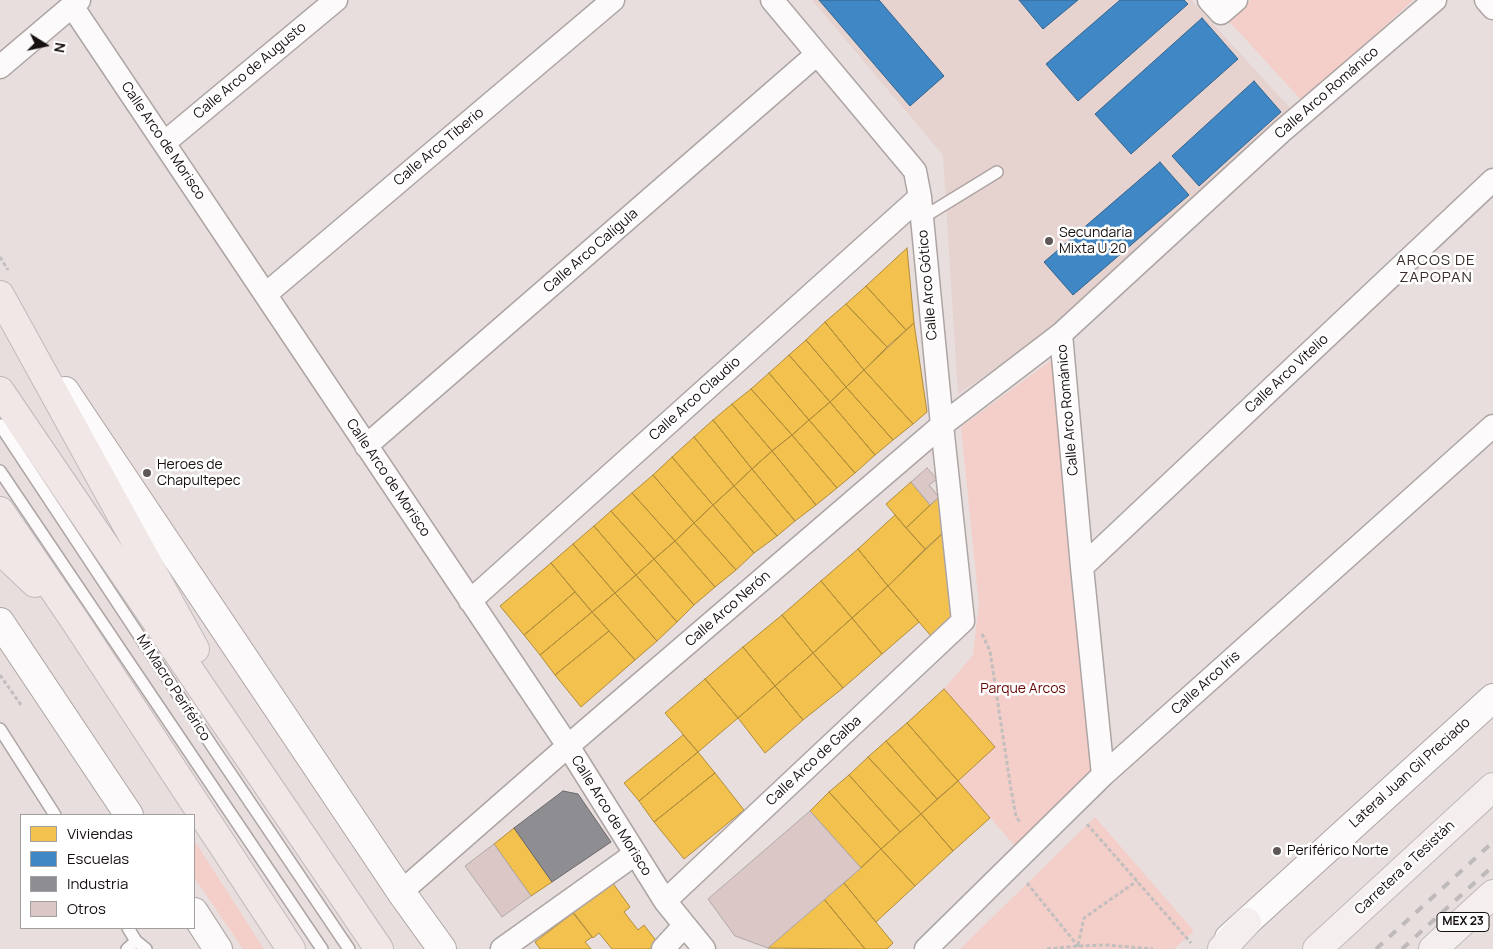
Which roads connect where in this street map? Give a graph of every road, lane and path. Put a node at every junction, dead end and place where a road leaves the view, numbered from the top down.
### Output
1 (336, 0) edge
2 (613, 0) edge
3 (772, 0) edge
4 (1435, 0) edge
5 (1486, 0) edge
6 (76, 3) edge
7 (1493, 8) edge
8 (816, 55) junction
9 (0, 67) edge
10 (164, 143) junction
11 (997, 172) dead end
12 (1493, 180) edge
13 (921, 208) junction
14 (266, 294) junction
15 (0, 295) edge
16 (1061, 334) junction
17 (0, 391) edge
18 (0, 425) edge
19 (942, 425) junction
20 (1493, 426) edge
21 (366, 446) junction
22 (0, 471) edge
23 (0, 511) edge
24 (0, 550) edge
25 (1082, 567) junction
26 (470, 601) junction
27 (75, 621) junction
28 (963, 621) junction
29 (0, 622) edge
30 (1493, 698) edge
31 (0, 729) edge
32 (568, 746) junction
33 (1103, 775) junction
34 (1493, 787) edge
35 (276, 795) junction
36 (1072, 806) junction
37 (54, 814) edge
38 (128, 814) edge
39 (1041, 837) junction
40 (635, 854) junction
41 (1012, 865) junction
42 (1137, 881) junction
43 (401, 892) junction
44 (1493, 894) edge
45 (664, 901) junction
46 (195, 914) edge
47 (1247, 922) junction
48 (684, 926) junction
49 (129, 929) edge
50 (136, 941) junction
51 (1191, 942) dead end
52 (1443, 944) edge
53 (1078, 947) edge
54 (127, 949) edge
55 (146, 949) edge
56 (218, 949) edge
57 (291, 949) edge
58 (322, 949) edge
59 (349, 949) edge
60 (380, 949) edge
61 (442, 949) edge
62 (502, 949) edge
63 (663, 949) edge
64 (704, 949) edge
65 (927, 949) edge
66 (1047, 949) edge
67 (1153, 949) edge
68 (1217, 949) edge
69 (1222, 949) edge
70 (1316, 949) edge

1 - 10 street, Calle Arco de Augusto
2 - 14 street, Calle Arco Tiberio
3 - 8 street, Calle Arco Gótico
4 - 16 street, Calle Arco Románico
5 - 7 street
6 - 9 street
6 - 10 street, Calle Arco de Morisco
8 - 13 street, Calle Arco Gótico
8 - 21 street, Calle Arco Calígula
10 - 14 street, Calle Arco de Morisco
11 - 13 lane
12 - 25 street, Calle Arco Vitelio
13 - 19 street, Calle Arco Gótico
13 - 26 street, Calle Arco Claudio
14 - 21 street, Calle Arco de Morisco
15 - 35 highway
15 - 43 main road
16 - 19 street, Calle Arco Nerón
16 - 25 street, Calle Arco Románico
17 - 35 highway
18 - 59 lane, Mi Macro Periférico
19 - 28 street, Calle Arco Gótico
19 - 32 street, Calle Arco Nerón
20 - 33 street, Calle Arco Iris
21 - 26 street, Calle Arco de Morisco
22 - 58 lane, Mi Macro Periférico
23 - 27 highway
24 - 27 highway
25 - 33 street, Calle Arco Románico
26 - 32 street, Calle Arco de Morisco
27 - 57 highway
28 - 39 path
28 - 45 street, Calle Arco de Galba
29 - 38 main road
30 - 47 main road, Lateral Juan Gil Preciado
31 - 37 lane
32 - 40 street, Calle Arco de Morisco
32 - 43 street, Calle Arco Nerón
33 - 36 street, Calle Arco Iris
34 - 70 main road, Carretera a Tesistán
35 - 60 highway
36 - 39 street, Calle Arco Iris
36 - 42 path
39 - 41 street, Calle Arco Iris
40 - 45 street, Calle Arco de Morisco
40 - 62 street
41 - 53 path
41 - 65 street, Calle Arco Iris
42 - 51 path
42 - 53 path
43 - 61 main road
44 - 52 main road, MEX 23
45 - 48 street, Calle Arco de Morisco
46 - 56 main road
47 - 68 main road, Lateral Juan Gil Preciado
47 - 69 main road
48 - 63 street
48 - 64 street, Calle Arco de Morisco
49 - 50 lane
50 - 54 lane
50 - 55 lane
53 - 66 path
53 - 67 path

